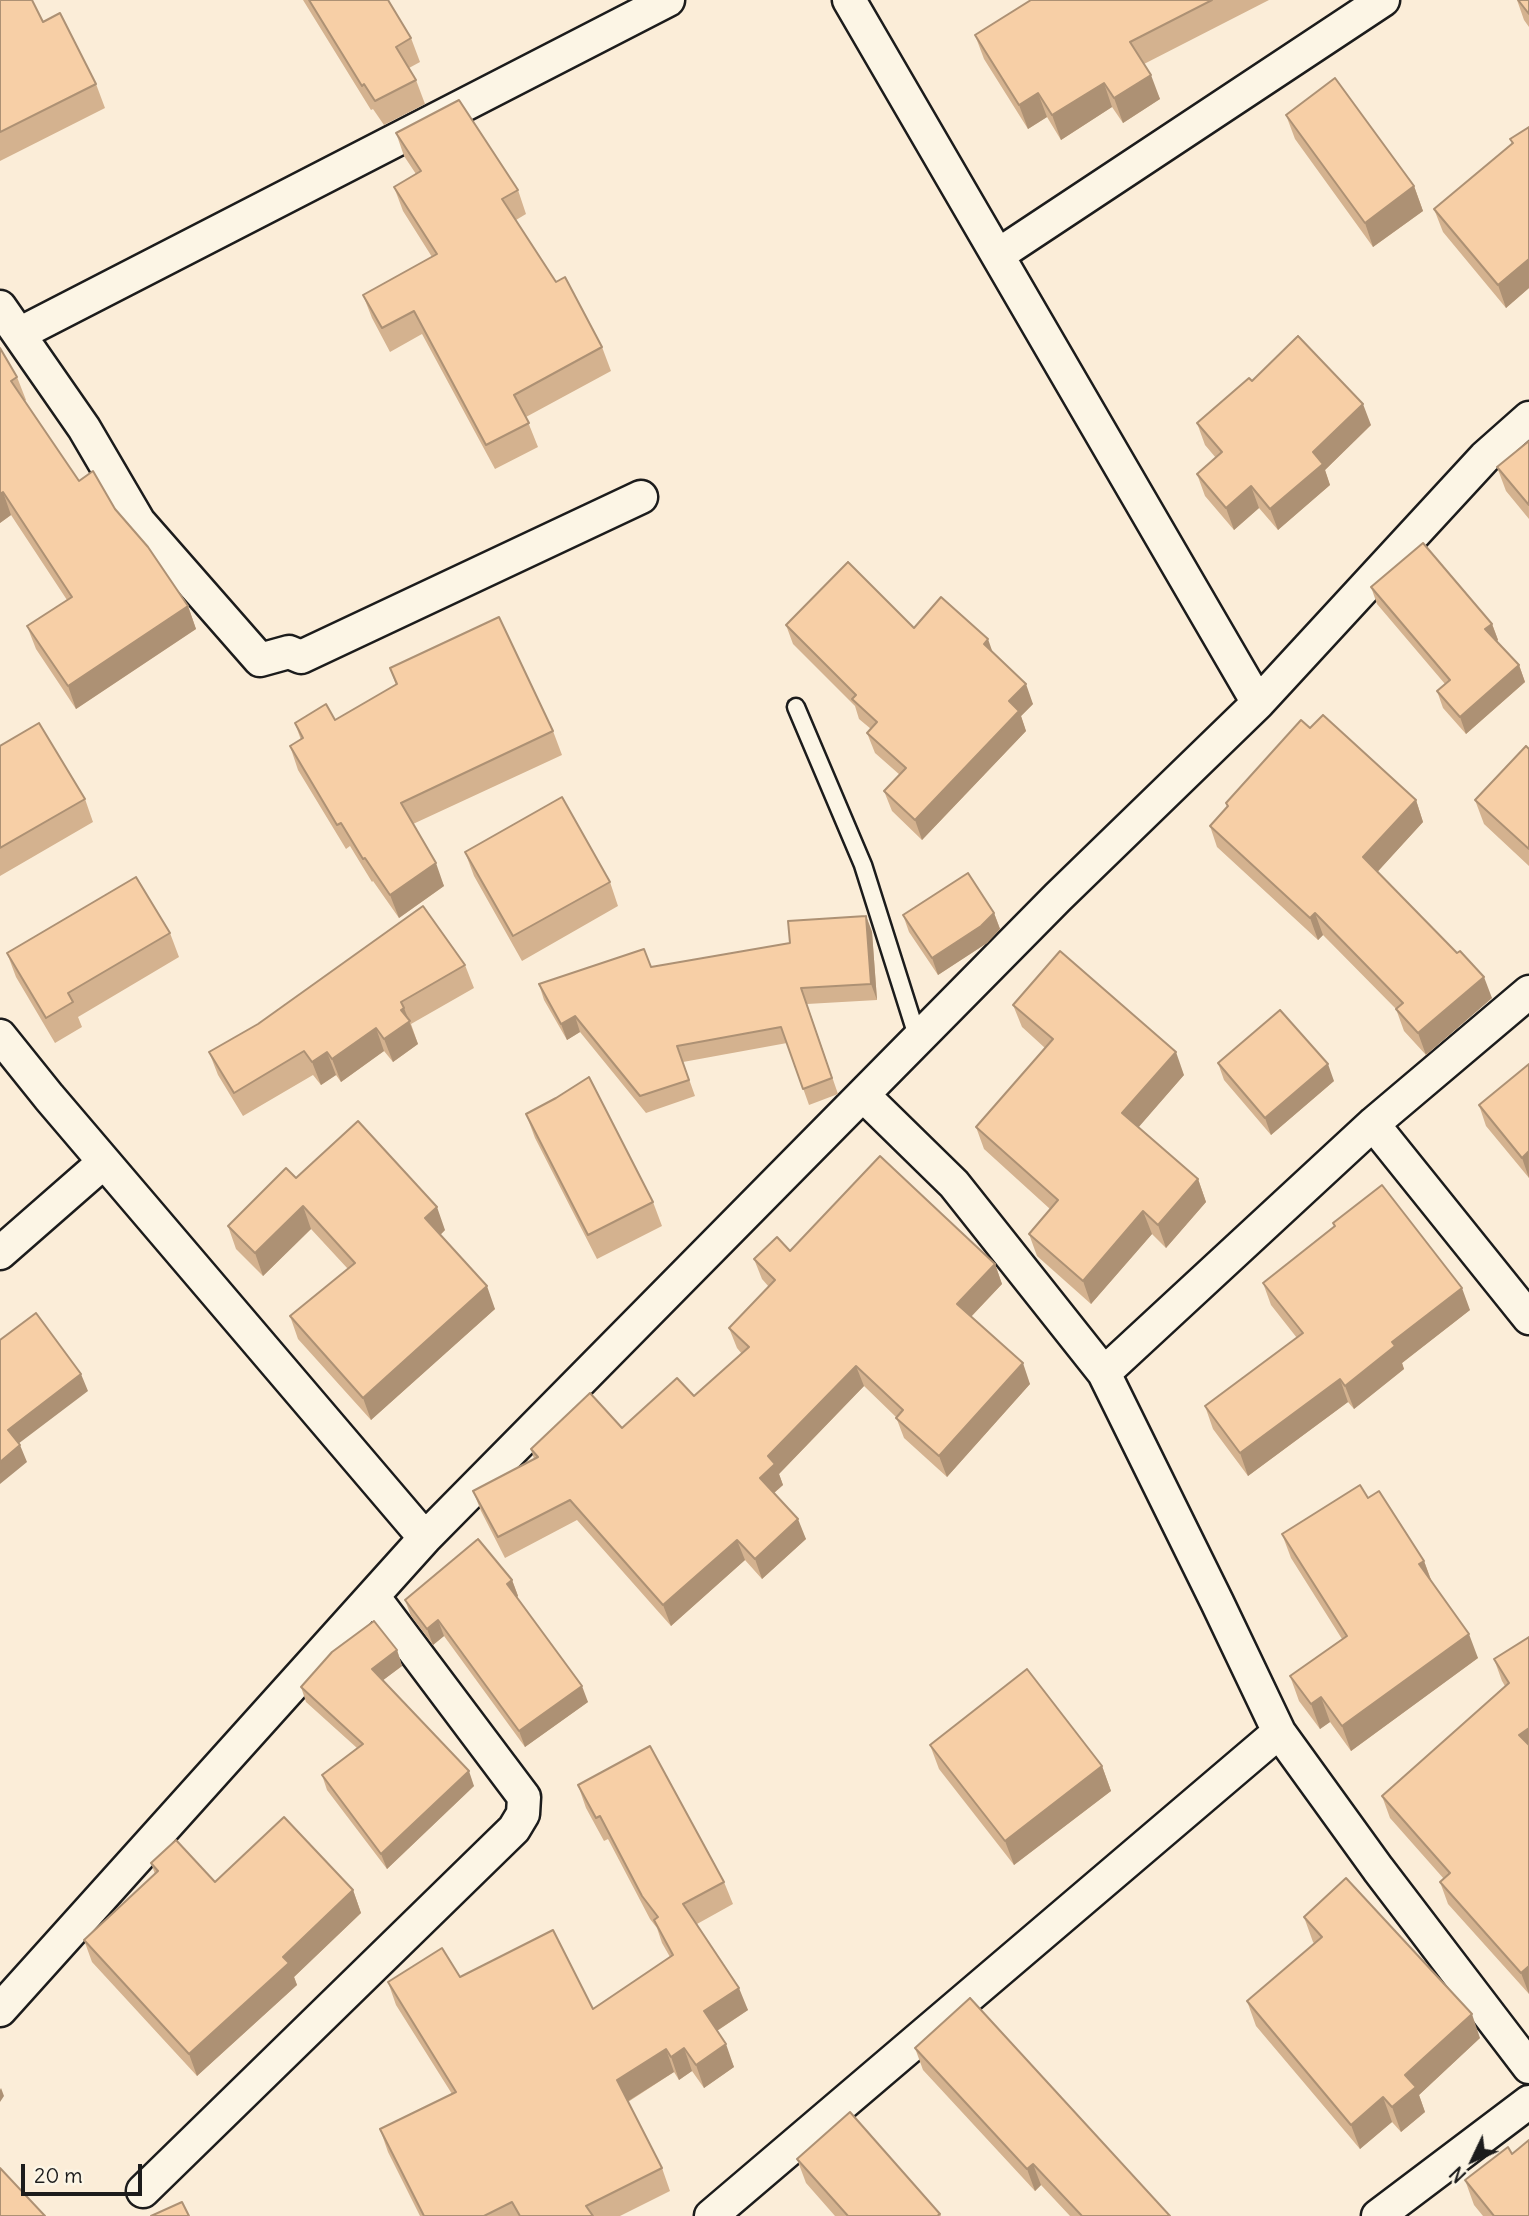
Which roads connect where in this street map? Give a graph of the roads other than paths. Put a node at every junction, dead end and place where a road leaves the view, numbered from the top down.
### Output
1 (668, 0) edge
2 (849, 0) edge
3 (1383, 0) edge
4 (998, 256) junction
5 (0, 307) edge
6 (19, 334) junction
7 (1529, 418) edge
8 (641, 497) dead end
9 (1258, 703) junction
10 (796, 706) dead end
11 (1529, 992) edge
12 (0, 1036) edge
13 (918, 1039) junction
14 (863, 1095) junction
15 (1373, 1124) junction
16 (104, 1162) junction
17 (0, 1253) edge
18 (1529, 1318) edge
19 (1104, 1373) junction
20 (425, 1538) junction
21 (373, 1596) junction
22 (1279, 1732) junction
23 (0, 2010) edge
24 (1529, 2067) edge
25 (1529, 2102) edge
26 (143, 2191) dead end
27 (711, 2216) edge
28 (1378, 2216) edge

1 - 6 street
2 - 4 street
3 - 4 street
4 - 9 street
5 - 6 street
6 - 8 street
7 - 9 street
9 - 13 street
10 - 13 lane
11 - 15 street
12 - 16 street
13 - 14 street
14 - 19 street
14 - 20 street
15 - 18 street
15 - 19 street
16 - 17 street
16 - 20 street
19 - 22 street
20 - 21 street
21 - 23 street
21 - 26 street
22 - 24 street
22 - 27 street
25 - 28 street

